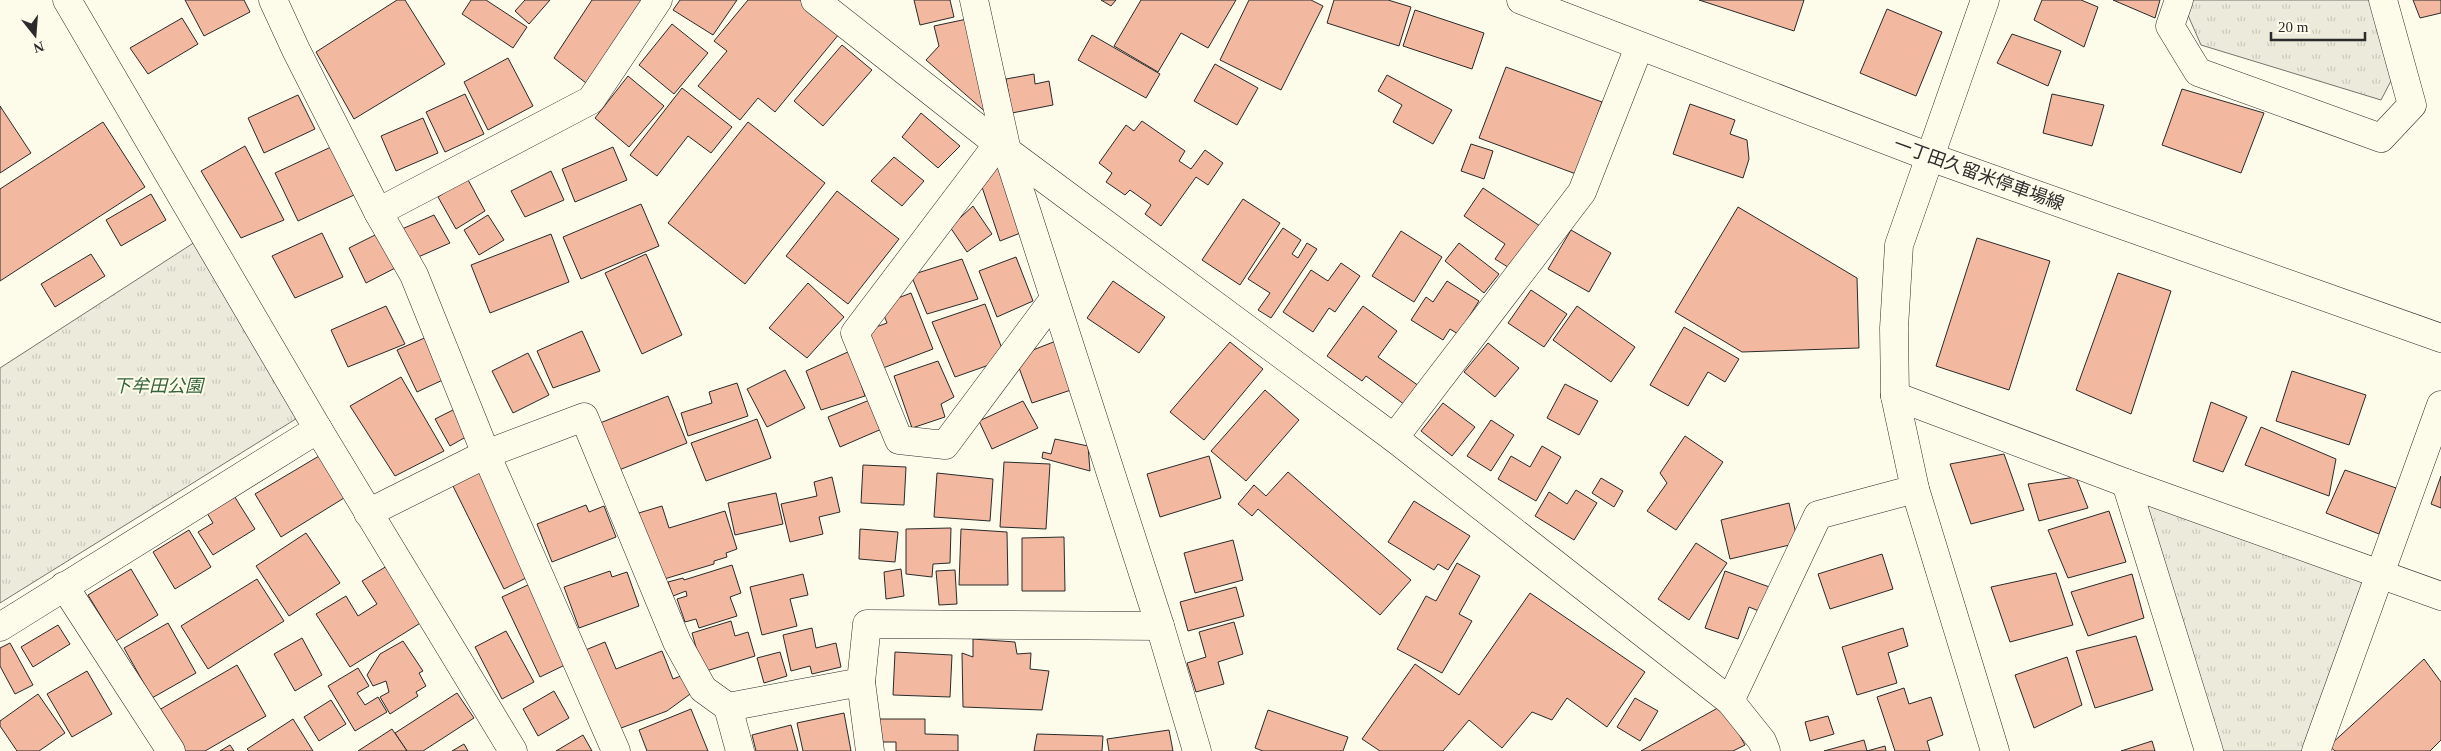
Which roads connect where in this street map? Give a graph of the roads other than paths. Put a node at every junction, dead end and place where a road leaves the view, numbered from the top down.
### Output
1 (67, 0) edge
2 (273, 0) edge
3 (658, 0) edge
4 (815, 0) edge
5 (974, 0) edge
6 (1985, 0) edge
7 (2179, 0) edge
8 (2383, 0) edge
9 (1535, 2) edge
10 (1639, 47) junction
11 (1002, 148) junction
12 (1930, 157) junction
13 (378, 212) junction
14 (1054, 299) junction
15 (2441, 338) edge
16 (1895, 396) junction
17 (2441, 405) edge
18 (318, 429) junction
19 (1394, 438) junction
20 (486, 454) junction
21 (2126, 482) junction
22 (1915, 489) junction
23 (368, 513) junction
24 (2379, 574) junction
25 (64, 586) junction
26 (2441, 596) edge
27 (0, 626) edge
28 (1160, 626) junction
29 (861, 682) junction
30 (1730, 701) junction
31 (728, 707) junction
32 (171, 751) edge
33 (512, 751) edge
34 (616, 751) edge
35 (740, 751) edge
36 (870, 751) edge
37 (1197, 751) edge
38 (1766, 751) edge
39 (1995, 751) edge
40 (2209, 751) edge
41 (2316, 751) edge

1 - 18 street
2 - 13 street
3 - 13 street
4 - 11 street
5 - 11 street
6 - 12 street
7 - 8 street
9 - 10 street, 一丁田久留米停車場線
10 - 12 street, 一丁田久留米停車場線
10 - 19 street
11 - 14 street
11 - 14 street
11 - 19 street
12 - 15 street, 一丁田久留米停車場線
12 - 16 street
13 - 20 street
14 - 28 street
16 - 21 street
16 - 22 street
17 - 24 street
18 - 23 street
18 - 25 street
19 - 30 street
20 - 23 street
20 - 31 street
20 - 34 street
21 - 24 street
21 - 40 street
22 - 30 street
22 - 39 street
23 - 33 street
24 - 26 street
24 - 41 street
25 - 27 street
25 - 32 street
28 - 29 street
28 - 37 street
29 - 31 street
29 - 36 street
30 - 38 street
31 - 35 street

